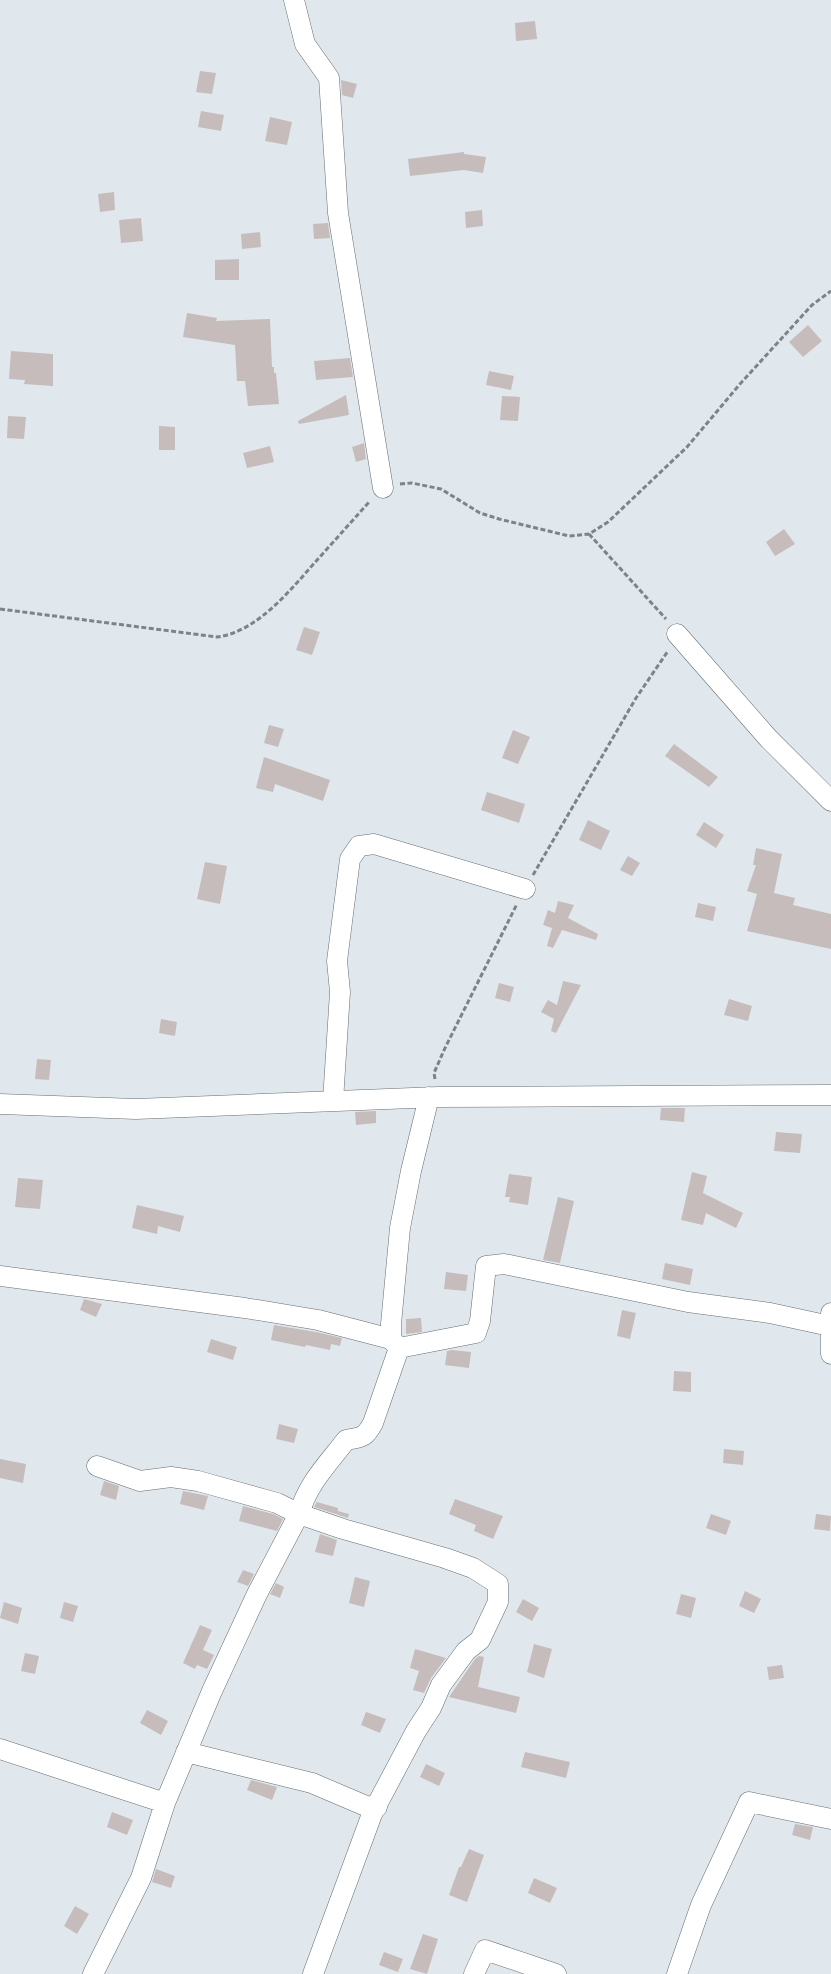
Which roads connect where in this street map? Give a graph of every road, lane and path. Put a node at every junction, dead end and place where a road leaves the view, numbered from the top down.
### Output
1 (294, 0) edge
2 (831, 291) edge
3 (383, 488) junction
4 (590, 534) junction
5 (0, 609) edge
6 (677, 634) junction
7 (831, 801) edge
8 (525, 889) junction
9 (831, 1094) edge
10 (434, 1097) junction
11 (333, 1101) junction
12 (0, 1104) edge
13 (0, 1276) edge
14 (831, 1319) edge
15 (395, 1343) junction
16 (831, 1354) edge
17 (97, 1466) dead end
18 (299, 1514) junction
19 (0, 1749) edge
20 (186, 1752) junction
21 (165, 1803) junction
22 (377, 1807) junction
23 (831, 1819) edge
24 (94, 1974) edge
25 (313, 1974) edge
26 (474, 1974) edge
27 (556, 1974) edge
28 (677, 1974) edge

1 - 3 street
2 - 4 path
3 - 4 path
3 - 5 path
4 - 6 path
6 - 7 street
6 - 8 path
8 - 10 path
8 - 11 street
9 - 10 street
10 - 11 street
10 - 15 street
11 - 12 street
13 - 15 street
14 - 15 street
14 - 16 street
15 - 18 street
17 - 18 street
18 - 20 street
18 - 22 street
19 - 21 street
20 - 21 street
20 - 22 street
21 - 24 street
22 - 25 street
23 - 28 street
26 - 27 street

